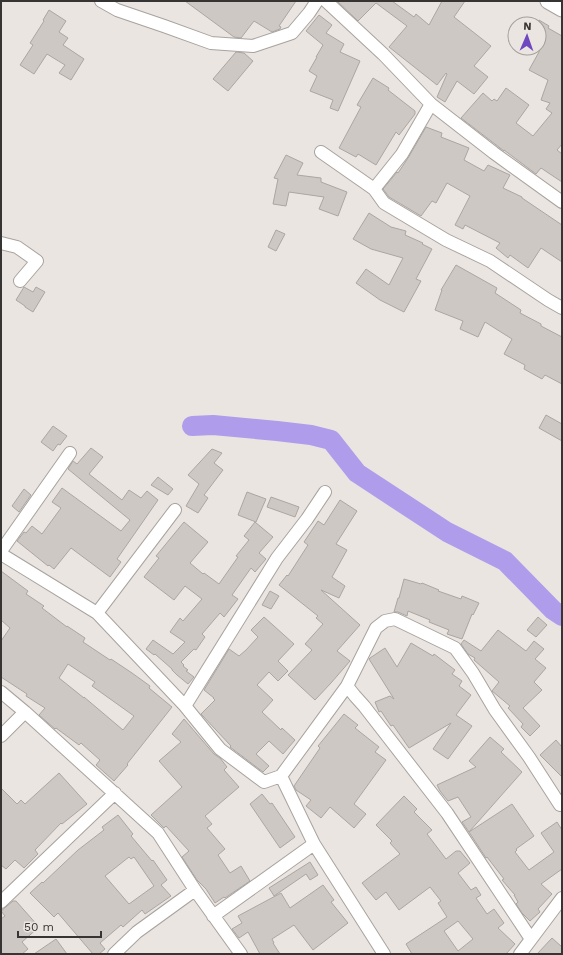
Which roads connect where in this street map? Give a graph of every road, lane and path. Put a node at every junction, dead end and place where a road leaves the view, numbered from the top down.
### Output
1 (101, 1) edge
2 (317, 1) edge
3 (326, 1) edge
4 (548, 1) edge
5 (562, 9) edge
6 (431, 104) junction
7 (321, 152) dead end
8 (374, 189) junction
9 (562, 202) edge
10 (1, 243) edge
11 (20, 281) dead end
12 (562, 308) edge
13 (70, 453) dead end
14 (325, 492) dead end
15 (175, 510) dead end
16 (1, 551) edge
17 (1, 554) edge
18 (97, 613) junction
19 (347, 686) junction
20 (1, 692) edge
21 (185, 706) junction
22 (25, 712) junction
23 (1, 736) edge
24 (281, 776) junction
25 (115, 793) junction
26 (560, 805) dead end
27 (314, 844) junction
28 (195, 890) junction
29 (562, 898) edge
30 (1, 902) edge
31 (213, 916) junction
32 (531, 939) junction
33 (114, 954) edge
34 (241, 954) edge
35 (384, 954) edge
36 (520, 954) edge

1 - 2 street
3 - 6 street
4 - 5 street
6 - 8 street
6 - 9 street
7 - 8 street
8 - 12 street
10 - 11 street
13 - 16 street
14 - 21 street
15 - 18 street
17 - 18 street
18 - 21 street
19 - 24 street
19 - 26 street
19 - 32 street
20 - 22 street
21 - 24 street
22 - 23 street
22 - 25 street
24 - 27 street
25 - 28 street
25 - 30 street
27 - 31 street
27 - 35 street
28 - 31 street
28 - 33 street
29 - 32 street
31 - 34 street
32 - 36 street

